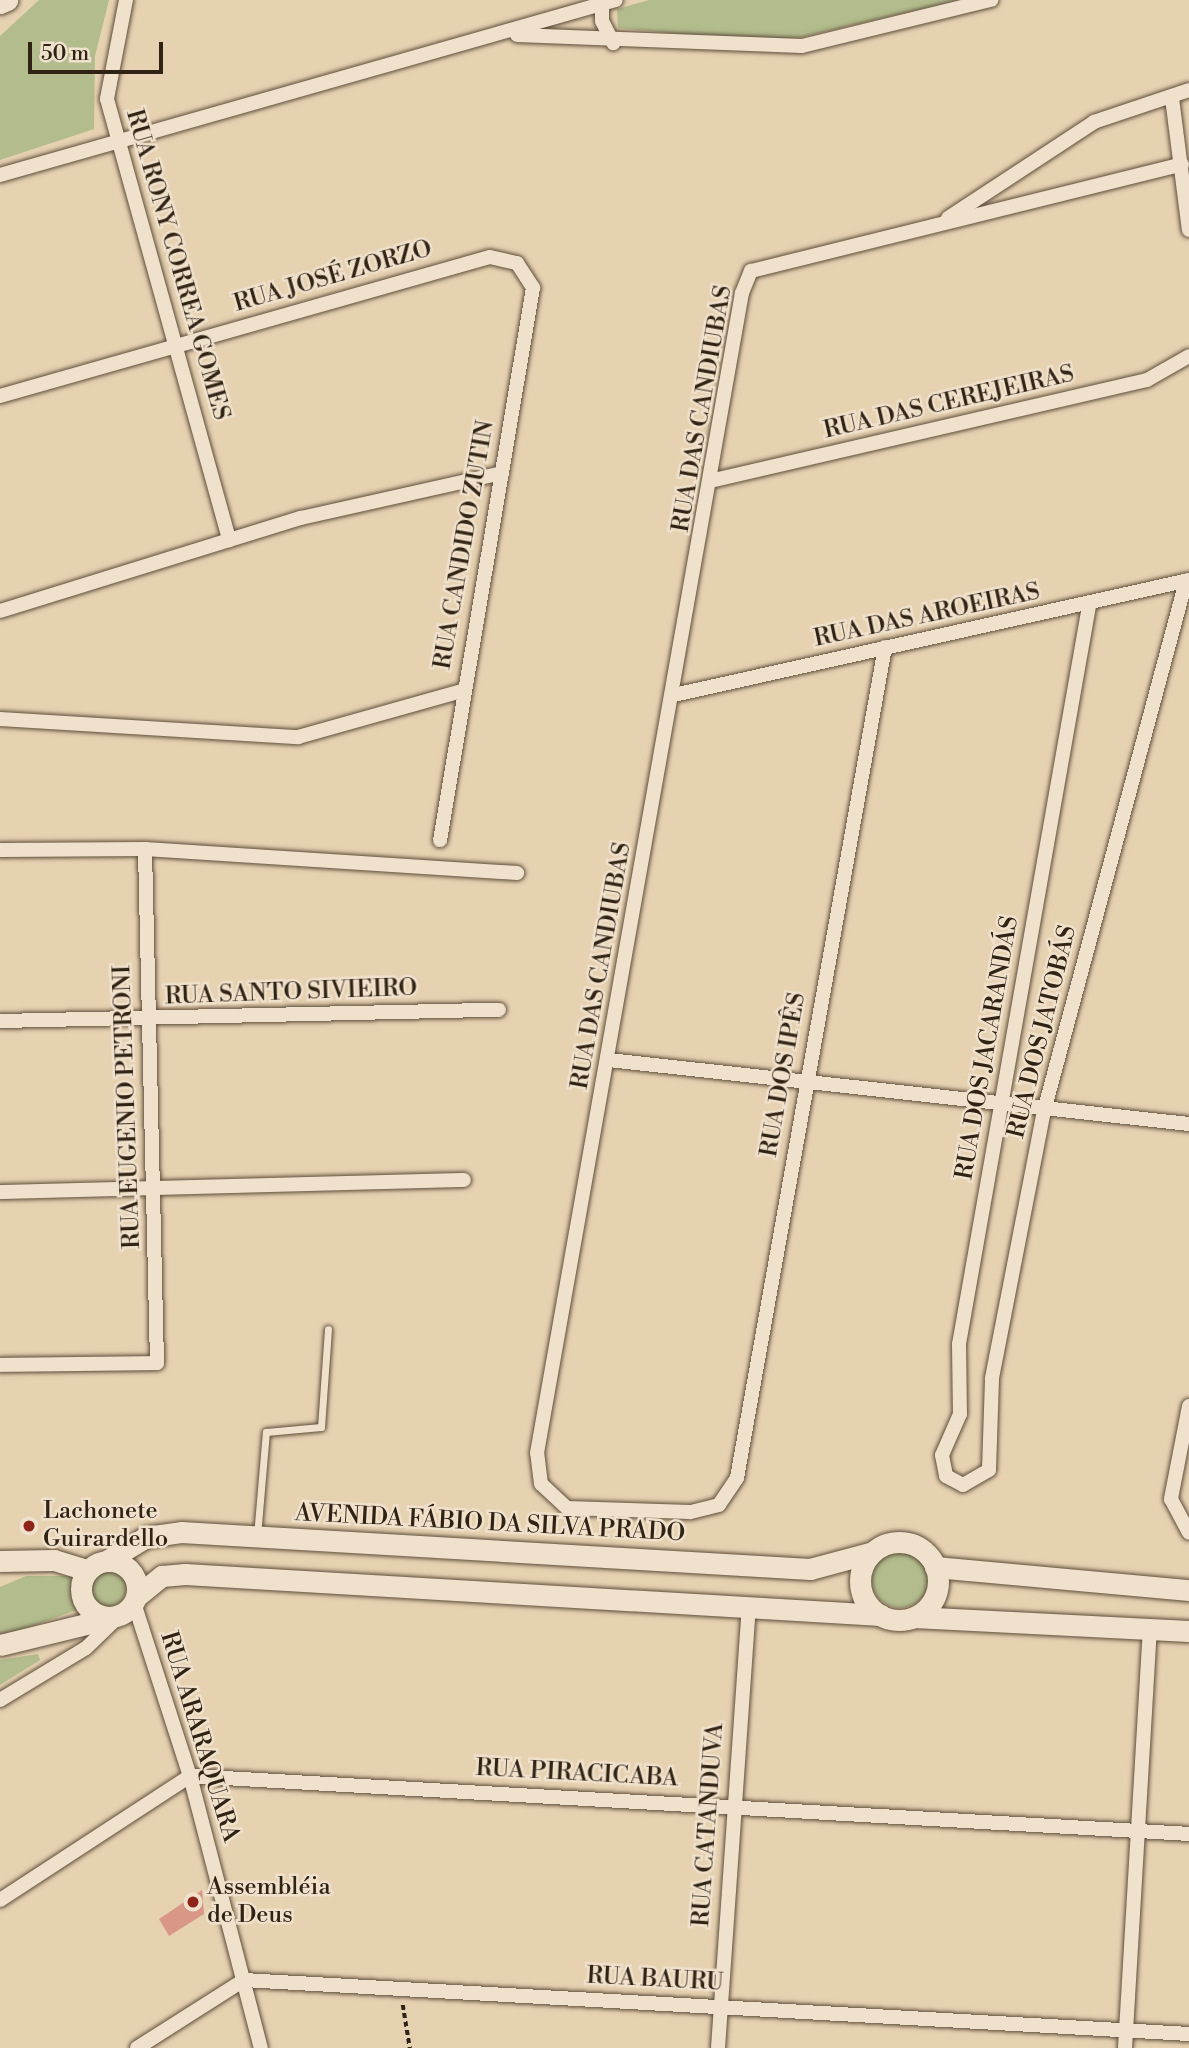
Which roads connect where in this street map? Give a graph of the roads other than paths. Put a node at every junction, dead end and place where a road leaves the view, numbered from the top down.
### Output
1 (7, 0) edge
2 (126, 0) edge
3 (991, 0) edge
4 (609, 2) edge
5 (0, 3) edge
6 (509, 34) junction
7 (612, 43) junction
8 (1189, 90) edge
9 (1172, 98) junction
10 (121, 143) junction
11 (1182, 164) junction
12 (0, 175) edge
13 (942, 223) junction
14 (1189, 230) edge
15 (517, 263) joint
16 (176, 344) junction
17 (1189, 356) edge
18 (0, 396) edge
19 (502, 473) junction
20 (714, 481) junction
21 (229, 540) junction
22 (1188, 580) edge
23 (1089, 606) junction
24 (0, 611) edge
25 (884, 647) junction
26 (462, 691) junction
27 (674, 695) junction
28 (0, 719) edge
29 (440, 839) dead end
30 (145, 849) junction
31 (0, 850) edge
32 (517, 873) dead end
33 (499, 1010) dead end
34 (147, 1020) junction
35 (0, 1021) edge
36 (608, 1060) junction
37 (804, 1084) junction
38 (1000, 1106) junction
39 (1044, 1111) junction
40 (1189, 1125) edge
41 (464, 1180) dead end
42 (152, 1189) junction
43 (0, 1192) edge
44 (328, 1329) dead end
45 (0, 1365) edge
46 (1189, 1406) edge
47 (962, 1485) joint
48 (719, 1506) joint
49 (1189, 1533) edge
50 (257, 1536) junction
51 (873, 1552) junction
52 (108, 1560) junction
53 (0, 1561) edge
54 (935, 1567) junction
55 (87, 1570) junction
56 (1189, 1590) edge
57 (749, 1605) junction
58 (126, 1608) junction
59 (881, 1615) junction
60 (914, 1617) junction
61 (1150, 1629) junction
62 (1189, 1631) edge
63 (0, 1646) edge
64 (0, 1700) edge
65 (190, 1776) junction
66 (733, 1805) junction
67 (1138, 1831) junction
68 (1189, 1834) edge
69 (0, 1900) edge
70 (244, 1980) junction
71 (720, 2007) junction
72 (1126, 2030) junction
73 (1189, 2034) edge
74 (137, 2048) edge
75 (261, 2048) edge
76 (718, 2048) edge
77 (1125, 2048) edge

1 - 5 main road
2 - 10 street, RUA RONY CORREA GOMES
3 - 7 street
4 - 6 street
4 - 7 street
6 - 7 street
6 - 10 street
8 - 9 street
9 - 11 street
9 - 13 street
10 - 12 street
10 - 16 street, RUA RONY CORREA GOMES
11 - 13 street
11 - 14 street
13 - 20 street, RUA DAS CANDIUBAS
15 - 16 street, RUA JOSÉ ZORZO
15 - 19 street, RUA CANDIDO ZUTIN
16 - 18 street, RUA JOSÉ ZORZO
16 - 21 street, RUA RONY CORREA GOMES
17 - 20 street, RUA DAS CEREJEIRAS
19 - 21 street
19 - 26 street, RUA CANDIDO ZUTIN
20 - 27 street, RUA DAS CANDIUBAS
21 - 24 street
22 - 23 street, RUA DAS AROEIRAS
22 - 39 street, RUA DOS JATOBÁS
23 - 25 street, RUA DAS AROEIRAS
23 - 38 street, RUA DOS JACARANDÁS
25 - 27 street, RUA DAS AROEIRAS
25 - 37 street, RUA DOS IPÊS
26 - 28 street
26 - 29 street, RUA CANDIDO ZUTIN
27 - 36 street, RUA DAS CANDIUBAS
30 - 31 street
30 - 32 street
30 - 34 street, RUA EUGENIO PETRONI
33 - 34 street, RUA SANTO SIVIEIRO
34 - 35 street, RUA SANTO SIVIEIRO
34 - 42 street, RUA EUGENIO PETRONI
36 - 37 street
36 - 48 street, RUA DAS CANDIUBAS
37 - 38 street
37 - 48 street, RUA DOS IPÊS
38 - 39 street
38 - 47 street, RUA DOS JACARANDÁS
39 - 40 street
39 - 47 street, RUA DOS JATOBÁS
41 - 42 street
42 - 43 street
42 - 45 street, RUA EUGENIO PETRONI
44 - 50 lane
46 - 49 street
50 - 51 main road, AVENIDA FÁBIO DA SILVA PRADO
50 - 52 main road, AVENIDA FÁBIO DA SILVA PRADO
51 - 54 main road
51 - 59 main road
52 - 55 main road
52 - 58 main road
53 - 55 main road
54 - 56 main road
54 - 60 main road
55 - 58 main road
57 - 58 main road
57 - 59 main road
57 - 66 street, RUA CATANDUVA
58 - 63 main road
58 - 64 street
58 - 65 street, RUA ARARAQUARA
59 - 60 main road
60 - 61 main road
61 - 62 main road
61 - 67 street
65 - 66 street, RUA PIRACICABA
65 - 69 street
65 - 70 street, RUA ARARAQUARA
66 - 67 street, RUA PIRACICABA
66 - 71 street, RUA CATANDUVA
67 - 68 street, RUA PIRACICABA
67 - 72 street
70 - 71 street, RUA BAURU
70 - 74 street
70 - 75 street, RUA ARARAQUARA
71 - 72 street, RUA BAURU
71 - 76 street, RUA CATANDUVA
72 - 73 street, RUA BAURU
72 - 77 street

